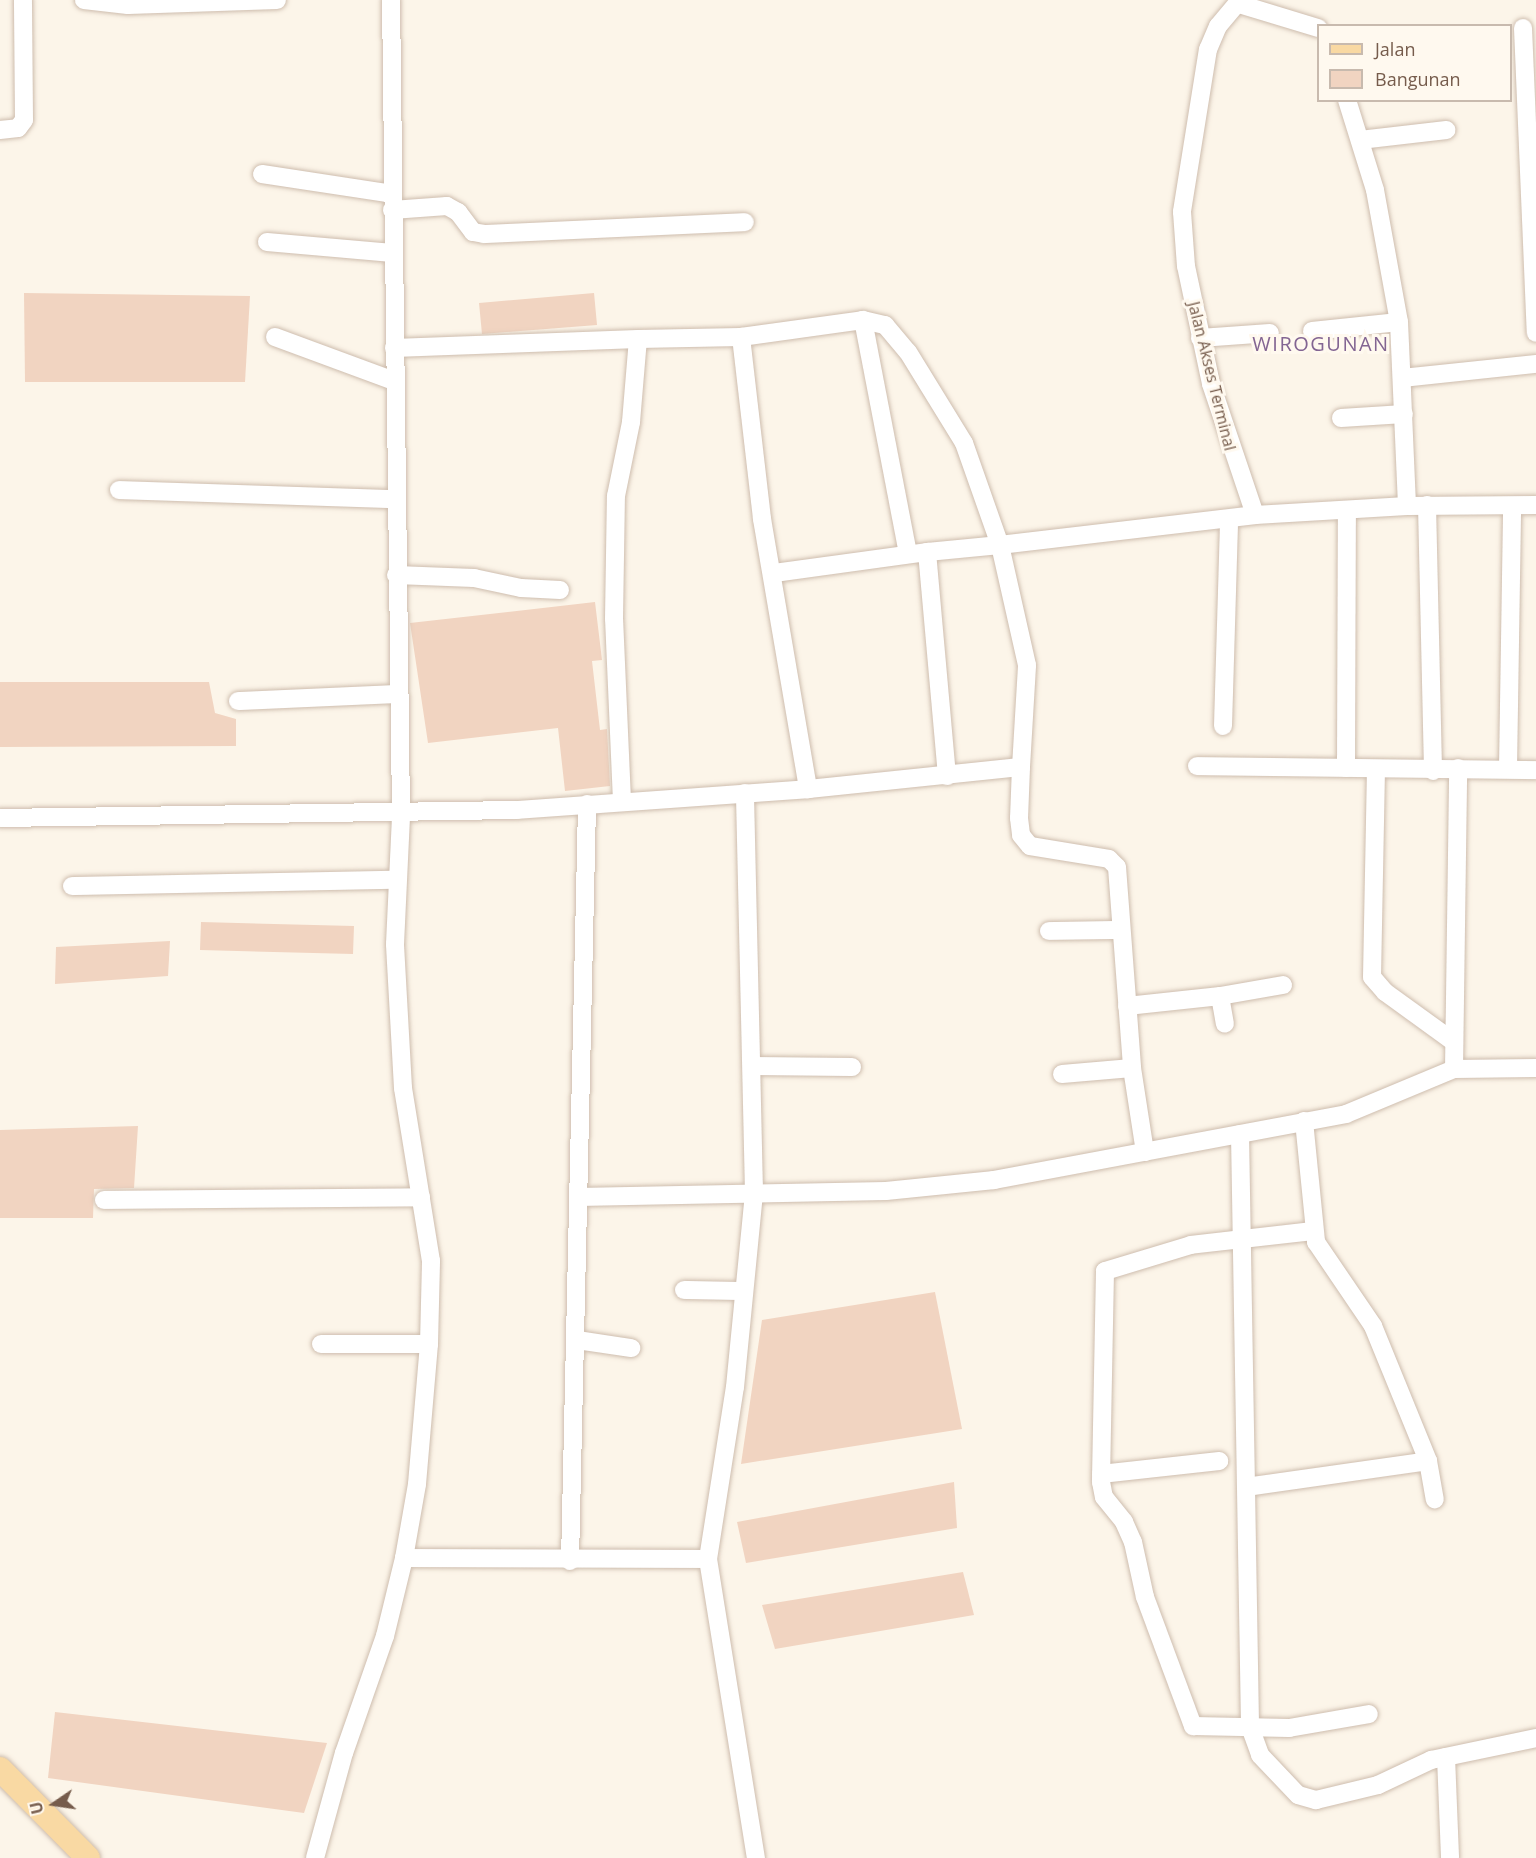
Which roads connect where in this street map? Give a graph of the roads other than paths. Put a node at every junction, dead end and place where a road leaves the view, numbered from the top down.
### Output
1 (23, 0) edge
2 (84, 0) edge
3 (277, 0) edge
4 (391, 0) edge
5 (233, 2) edge
6 (1240, 2) edge
7 (1523, 28) edge
8 (1317, 29) edge
9 (1348, 102) edge
10 (0, 130) edge
11 (1446, 130) dead end
12 (1360, 140) junction
13 (262, 174) dead end
14 (392, 202) junction
15 (745, 222) dead end
16 (267, 242) dead end
17 (393, 253) junction
18 (863, 320) junction
19 (1399, 322) junction
20 (1312, 331) dead end
21 (1270, 333) dead end
22 (1536, 333) edge
23 (741, 337) junction
24 (275, 338) dead end
25 (1200, 338) junction
26 (638, 339) junction
27 (393, 348) junction
28 (1536, 364) edge
29 (1402, 378) junction
30 (394, 381) junction
31 (1404, 414) junction
32 (1341, 418) dead end
33 (119, 490) dead end
34 (394, 499) junction
35 (1427, 505) junction
36 (1536, 505) edge
37 (1407, 506) junction
38 (1512, 506) junction
39 (1347, 512) junction
40 (1255, 515) junction
41 (1229, 519) junction
42 (1006, 545) junction
43 (927, 552) junction
44 (908, 554) junction
45 (774, 573) junction
46 (396, 575) junction
47 (560, 590) dead end
48 (399, 694) junction
49 (238, 701) dead end
50 (1223, 726) dead end
51 (1021, 766) junction
52 (1197, 766) dead end
53 (1346, 768) junction
54 (1458, 768) junction
55 (1376, 769) junction
56 (1508, 769) junction
57 (1536, 770) edge
58 (1433, 771) junction
59 (947, 776) junction
60 (808, 789) junction
61 (745, 793) junction
62 (622, 801) junction
63 (587, 804) junction
64 (401, 815) junction
65 (0, 818) edge
66 (397, 880) junction
67 (72, 886) dead end
68 (1121, 930) junction
69 (1049, 931) dead end
70 (1283, 985) dead end
71 (1220, 996) junction
72 (1127, 1006) junction
73 (1225, 1024) dead end
74 (1454, 1042) junction
75 (752, 1066) junction
76 (852, 1067) dead end
77 (1132, 1068) junction
78 (1536, 1068) edge
79 (1454, 1069) junction
80 (1062, 1074) dead end
81 (1304, 1121) junction
82 (1240, 1134) junction
83 (1145, 1152) junction
84 (754, 1192) junction
85 (421, 1197) junction
86 (578, 1197) junction
87 (104, 1200) dead end
88 (1313, 1231) junction
89 (1242, 1236) junction
90 (684, 1290) dead end
91 (743, 1291) junction
92 (577, 1340) junction
93 (321, 1344) dead end
94 (429, 1344) junction
95 (632, 1348) dead end
96 (1219, 1461) dead end
97 (1428, 1461) junction
98 (1101, 1474) junction
99 (1246, 1486) junction
100 (1435, 1499) dead end
101 (404, 1558) junction
102 (708, 1559) junction
103 (570, 1561) junction
104 (1369, 1714) dead end
105 (1250, 1727) junction
106 (1536, 1737) edge
107 (1446, 1757) junction
108 (0, 1769) edge
109 (88, 1858) edge
110 (315, 1858) edge
111 (756, 1858) edge
112 (1450, 1858) edge

1 - 10 street
2 - 5 street
3 - 5 street
4 - 14 street
6 - 8 street
6 - 25 street, Jalan Akses Terminal
7 - 22 street
9 - 12 street
11 - 12 street
12 - 19 street
13 - 14 street
14 - 15 street
14 - 17 street
16 - 17 street
17 - 27 street
18 - 23 street
18 - 42 street
18 - 44 street
19 - 20 street
19 - 29 street
21 - 25 street
23 - 26 street
23 - 45 street
24 - 30 street
25 - 40 street, Jalan Akses Terminal
26 - 27 street
26 - 62 street
27 - 30 street
28 - 29 street
29 - 31 street
30 - 34 street
31 - 32 street
31 - 37 street
33 - 34 street
34 - 46 street
35 - 37 street
35 - 38 street
35 - 58 street
36 - 38 street
37 - 39 street
38 - 56 street
39 - 40 street
39 - 53 street
40 - 41 street
41 - 42 street
41 - 50 street
42 - 43 street
42 - 51 street
43 - 44 street
43 - 59 street
44 - 45 street
45 - 60 street
46 - 47 street
46 - 48 street
48 - 49 street
48 - 64 street
51 - 59 street
51 - 68 street
52 - 53 street
53 - 55 street
54 - 56 street
54 - 58 street
54 - 74 street
55 - 58 street
55 - 74 street
56 - 57 street
59 - 60 street
60 - 61 street
61 - 62 street
61 - 75 street
62 - 63 street
63 - 64 street
63 - 86 street
64 - 65 street
64 - 66 street
66 - 67 street
66 - 85 street
68 - 69 street
68 - 72 street
70 - 71 street
71 - 72 street
71 - 73 street
72 - 77 street
74 - 79 street
75 - 76 street
75 - 84 street
77 - 80 street
77 - 83 street
78 - 79 street
79 - 81 street
81 - 82 street
81 - 88 street
82 - 83 street
82 - 89 street
83 - 84 street
84 - 86 street
84 - 91 street
85 - 87 street
85 - 94 street
86 - 92 street
88 - 89 street
88 - 97 street
89 - 98 street
89 - 99 street
90 - 91 street
91 - 102 street
92 - 95 street
92 - 103 street
93 - 94 street
94 - 101 street
96 - 98 street
97 - 99 street
97 - 100 street
98 - 105 street
99 - 105 street
101 - 103 street
101 - 110 street
102 - 103 street
102 - 111 street
104 - 105 street
105 - 107 street
106 - 107 street
107 - 112 street
108 - 109 main road

